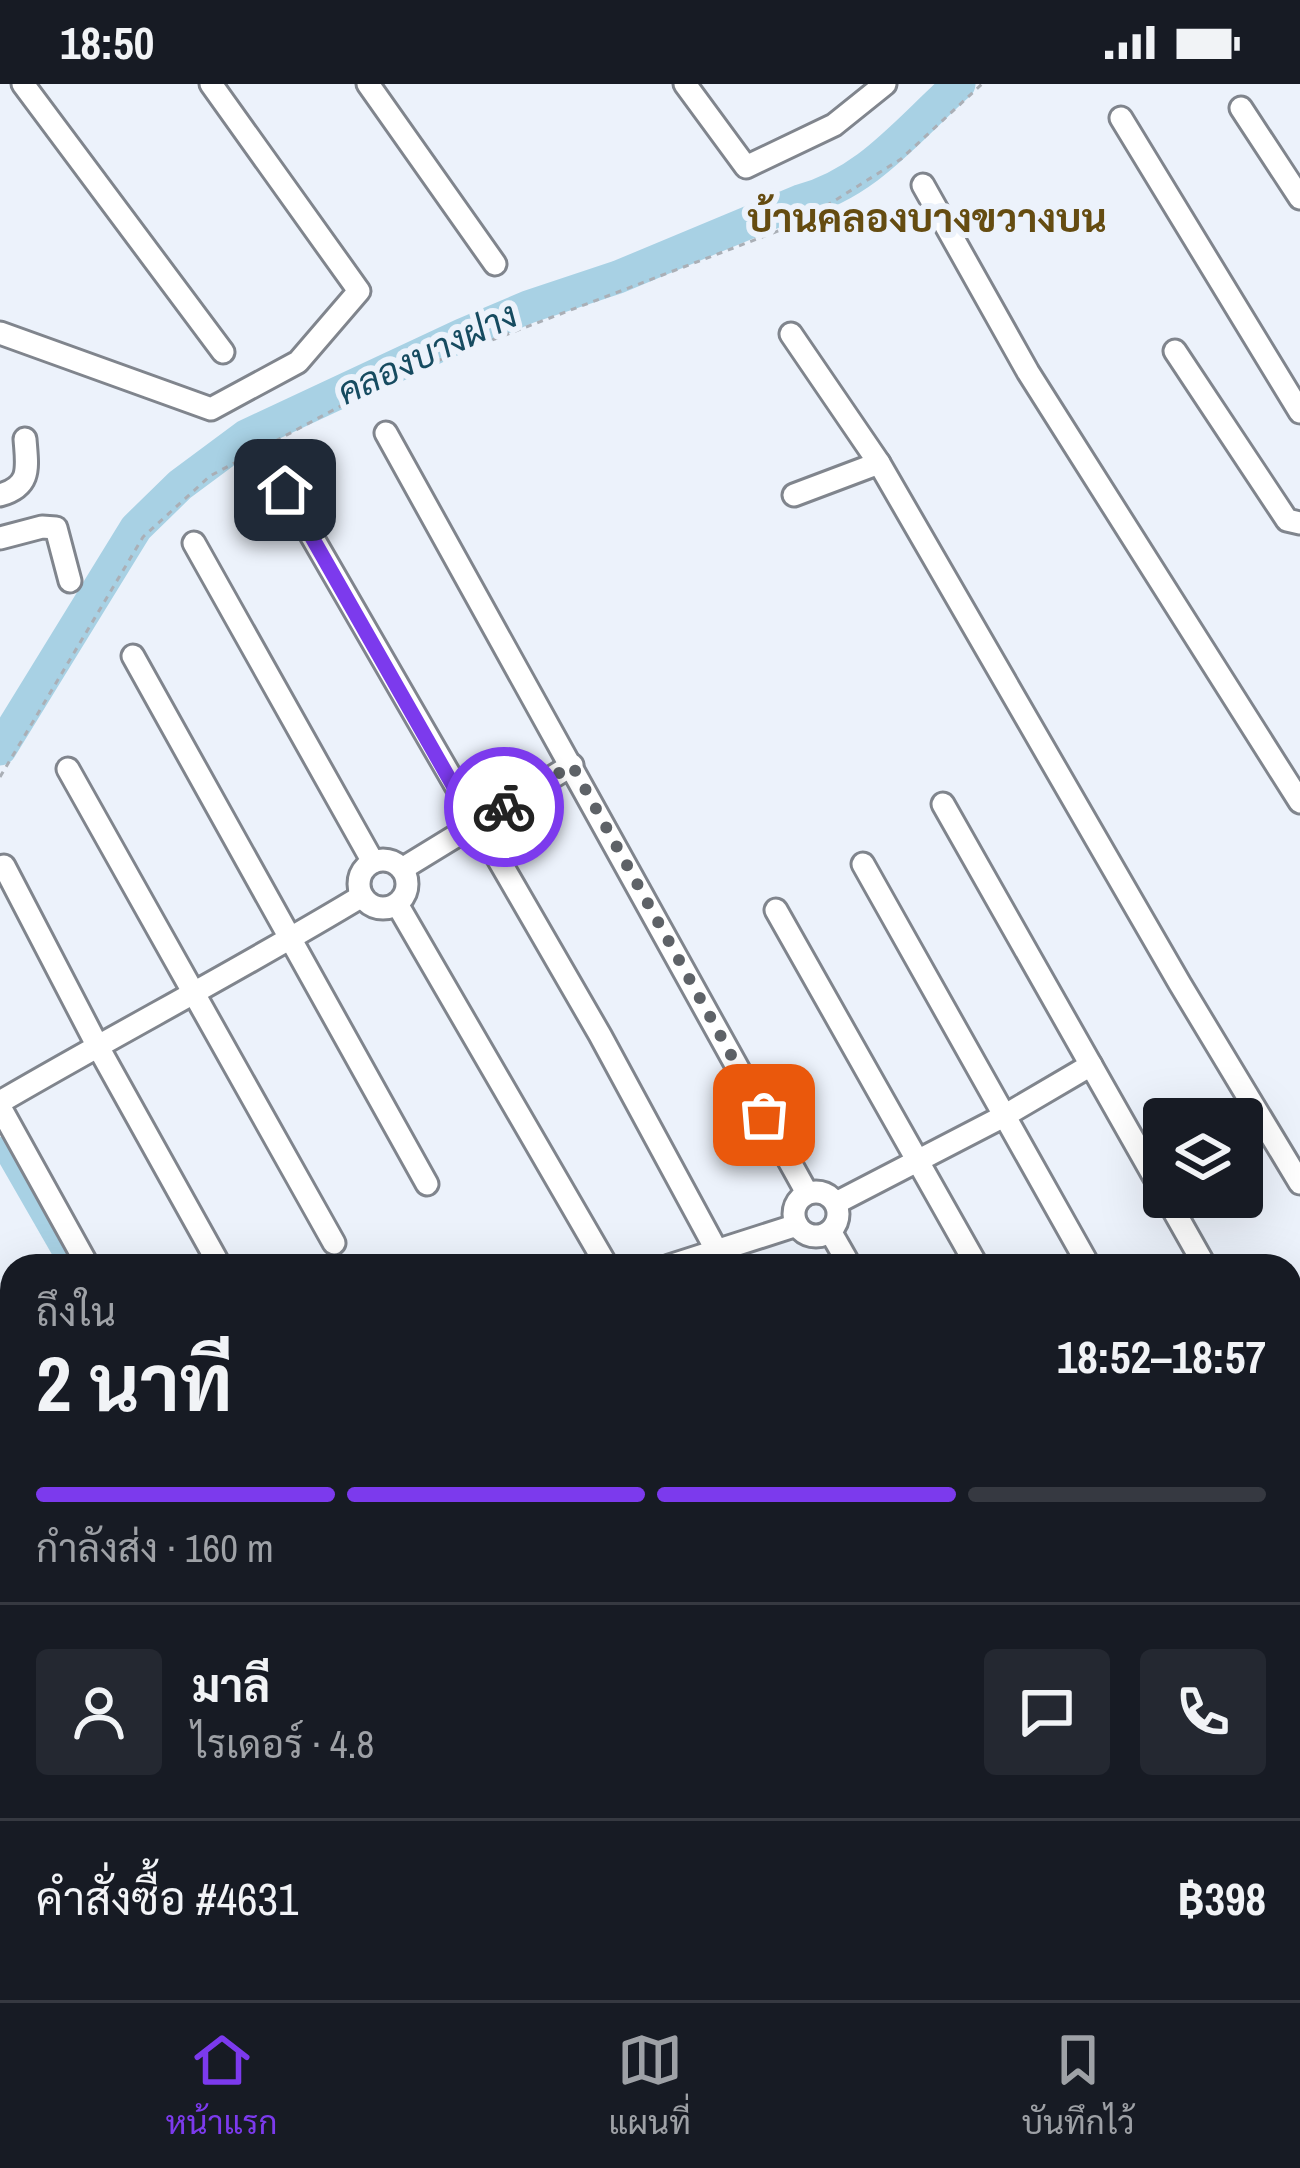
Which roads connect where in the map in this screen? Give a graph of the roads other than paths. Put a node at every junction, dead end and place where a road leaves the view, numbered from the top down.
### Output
1 (23, 84) edge
2 (211, 84) edge
3 (368, 84) edge
4 (685, 84) edge
5 (875, 87) edge
6 (1241, 108) dead end
7 (1121, 118) dead end
8 (923, 185) dead end
9 (1300, 198) edge
10 (495, 264) dead end
11 (0, 333) edge
12 (791, 334) dead end
13 (1175, 351) dead end
14 (223, 352) dead end
15 (1300, 412) edge
16 (386, 433) dead end
17 (25, 439) dead end
18 (879, 463) junction
19 (285, 490) dead end
20 (0, 495) edge
21 (794, 495) dead end
22 (1300, 523) edge
23 (0, 538) edge
24 (194, 543) dead end
25 (70, 581) dead end
26 (133, 656) dead end
27 (572, 765) junction
28 (68, 769) dead end
29 (1298, 793) edge
30 (943, 804) dead end
31 (475, 824) junction
32 (373, 862) junction
33 (863, 864) dead end
34 (4, 866) dead end
35 (402, 869) junction
36 (362, 896) junction
37 (397, 904) junction
38 (776, 910) dead end
39 (292, 938) junction
40 (195, 995) junction
41 (97, 1045) junction
42 (1091, 1064) junction
43 (0, 1105) edge
44 (1004, 1116) junction
45 (1143, 1157) edge
46 (918, 1162) junction
47 (1300, 1183) edge
48 (427, 1184) dead end
49 (807, 1193) junction
50 (836, 1203) junction
51 (1178, 1218) edge
52 (797, 1225) junction
53 (830, 1231) junction
54 (334, 1243) dead end
55 (81, 1254) edge
56 (213, 1254) edge
57 (603, 1254) edge
58 (717, 1254) edge
59 (731, 1254) edge
60 (843, 1254) edge
61 (970, 1254) edge
62 (1081, 1254) edge
63 (1198, 1254) edge

1 - 14 street
2 - 11 street
3 - 10 street
4 - 5 street
6 - 9 street
7 - 15 street
8 - 29 street
12 - 18 street
13 - 22 street
16 - 27 street
17 - 20 street
18 - 21 street
18 - 47 street
19 - 31 street
23 - 25 street
24 - 32 street
26 - 39 street
27 - 31 street
27 - 49 street
28 - 40 street
30 - 42 street
31 - 35 street
31 - 58 street
32 - 35 street
32 - 36 street
33 - 44 street
34 - 41 street
35 - 37 street
36 - 37 street
36 - 39 street
37 - 57 street
38 - 46 street
39 - 40 street
39 - 48 street
40 - 41 street
40 - 54 street
41 - 43 street
41 - 56 street
42 - 44 street
42 - 45 street
43 - 55 street
44 - 46 street
44 - 62 street
46 - 50 street
46 - 61 street
49 - 50 street
49 - 52 street
50 - 53 street
51 - 63 street
52 - 53 street
52 - 59 street
53 - 60 street

